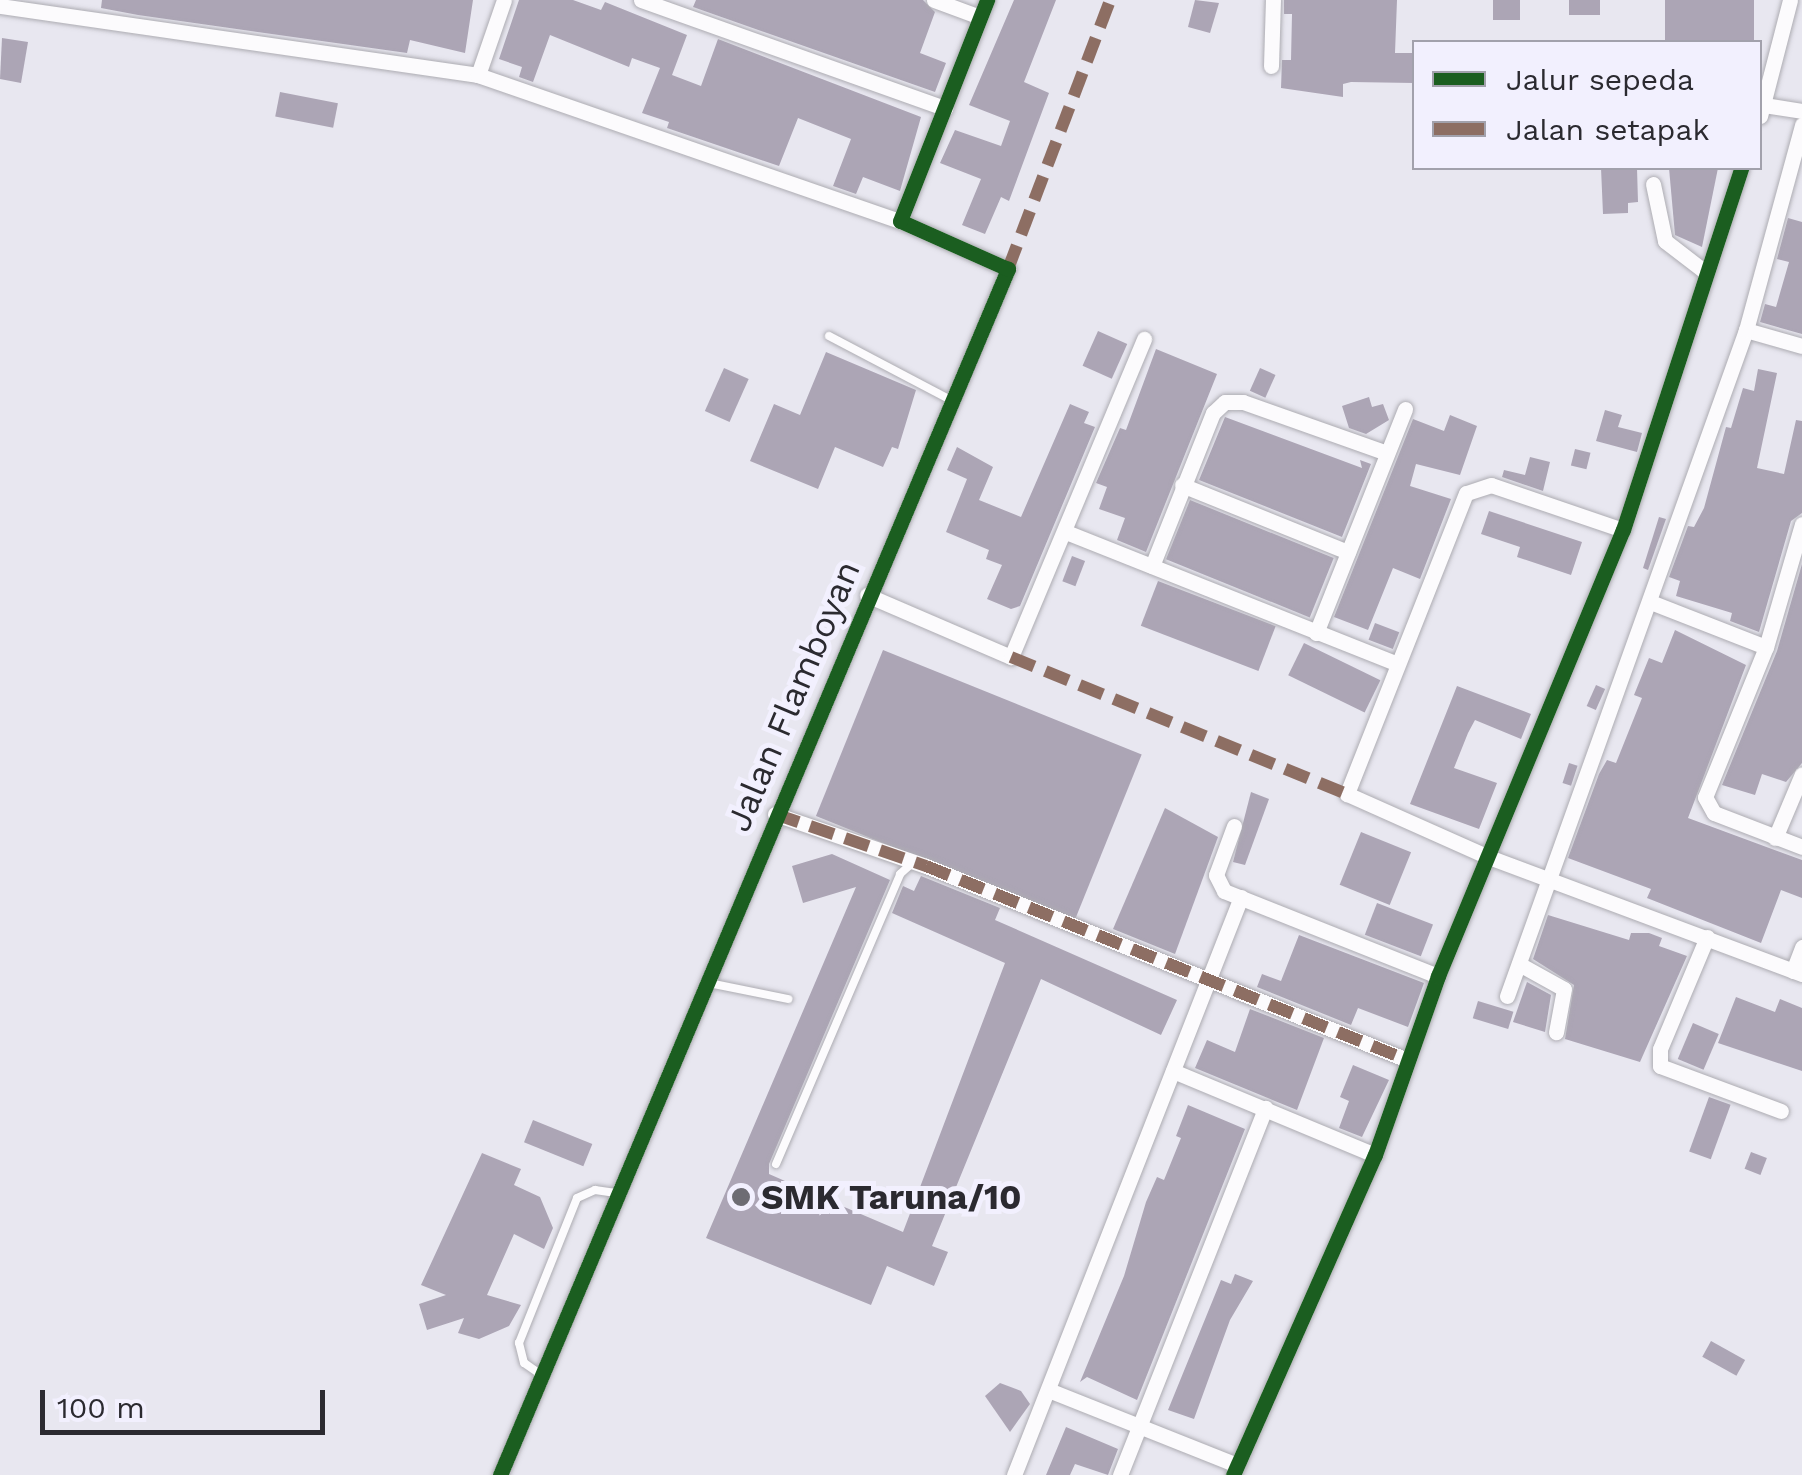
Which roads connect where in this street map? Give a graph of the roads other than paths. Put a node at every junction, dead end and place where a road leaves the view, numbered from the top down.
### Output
1 (504, 0) edge
2 (641, 0) edge
3 (934, 0) edge
4 (987, 0) edge
5 (1272, 0) edge
6 (1790, 0) edge
7 (0, 6) edge
8 (675, 6) edge
9 (980, 17) junction
10 (1271, 66) dead end
11 (1766, 68) edge
12 (478, 76) junction
13 (944, 108) junction
14 (1765, 109) edge
15 (1800, 115) edge
16 (1740, 170) edge
17 (1654, 184) dead end
18 (900, 220) junction
19 (1704, 270) junction
20 (1746, 330) junction
21 (829, 336) dead end
22 (1144, 339) dead end
23 (1802, 346) edge
24 (953, 401) junction
25 (1405, 408) dead end
26 (1388, 453) junction
27 (1182, 485) junction
28 (1624, 530) junction
29 (1066, 532) junction
30 (1801, 533) edge
31 (1348, 552) junction
32 (1152, 566) junction
33 (868, 595) junction
34 (1652, 602) junction
35 (1316, 633) junction
36 (1766, 647) junction
37 (1397, 664) junction
38 (1802, 774) edge
39 (775, 814) junction
40 (1234, 826) dead end
41 (1775, 838) junction
42 (1802, 847) edge
43 (1486, 856) junction
44 (926, 866) junction
45 (1554, 881) junction
46 (1241, 898) junction
47 (1707, 937) junction
48 (1802, 947) edge
49 (1519, 964) junction
50 (1797, 972) edge
51 (1438, 976) junction
52 (704, 982) junction
53 (1207, 982) junction
54 (1507, 996) dead end
55 (788, 998) dead end
56 (1556, 1032) dead end
57 (1405, 1059) junction
58 (1174, 1070) junction
59 (1265, 1108) junction
60 (1781, 1110) dead end
61 (1376, 1154) junction
62 (776, 1164) dead end
63 (616, 1194) junction
64 (540, 1374) junction
65 (1050, 1391) junction
66 (1139, 1426) junction
67 (1235, 1470) edge
68 (500, 1475) edge
69 (1014, 1475) edge
70 (1120, 1475) edge

1 - 12 street
2 - 8 street
3 - 9 street
4 - 9 street
5 - 10 street
6 - 11 street
7 - 12 street
8 - 13 street
9 - 13 street
11 - 14 street
12 - 18 street
13 - 18 street
14 - 15 street
15 - 20 street
16 - 19 street
17 - 19 street
18 - 24 street, Jalan Flamboyan
19 - 28 street
20 - 23 street
20 - 34 street
21 - 24 lane
22 - 29 street
24 - 33 street, Jalan Flamboyan
25 - 26 street
26 - 27 street
26 - 31 street
27 - 31 street
27 - 32 street
28 - 37 street
28 - 43 street
29 - 32 street
29 - 33 street
30 - 36 street
31 - 35 street
32 - 35 street
33 - 39 street, Jalan Flamboyan
34 - 36 street
34 - 45 street
35 - 37 street
36 - 41 street
37 - 43 street
38 - 41 street
39 - 44 street
39 - 52 street, Jalan Flamboyan
40 - 46 street
41 - 42 street
43 - 45 street
43 - 51 street
44 - 53 street
44 - 62 lane
45 - 47 street
45 - 49 street
46 - 51 street
46 - 53 street
47 - 50 street
47 - 60 street
48 - 50 street
49 - 54 street
49 - 56 street
51 - 57 street
52 - 55 lane
52 - 63 street, Jalan Flamboyan
53 - 57 street
53 - 58 street
57 - 61 street
58 - 59 street
58 - 65 street
59 - 61 street
59 - 66 street
61 - 67 street
63 - 64 street, Jalan Flamboyan
63 - 64 lane
64 - 68 street, Jalan Flamboyan
65 - 66 street
65 - 69 street
66 - 67 street
66 - 70 street

